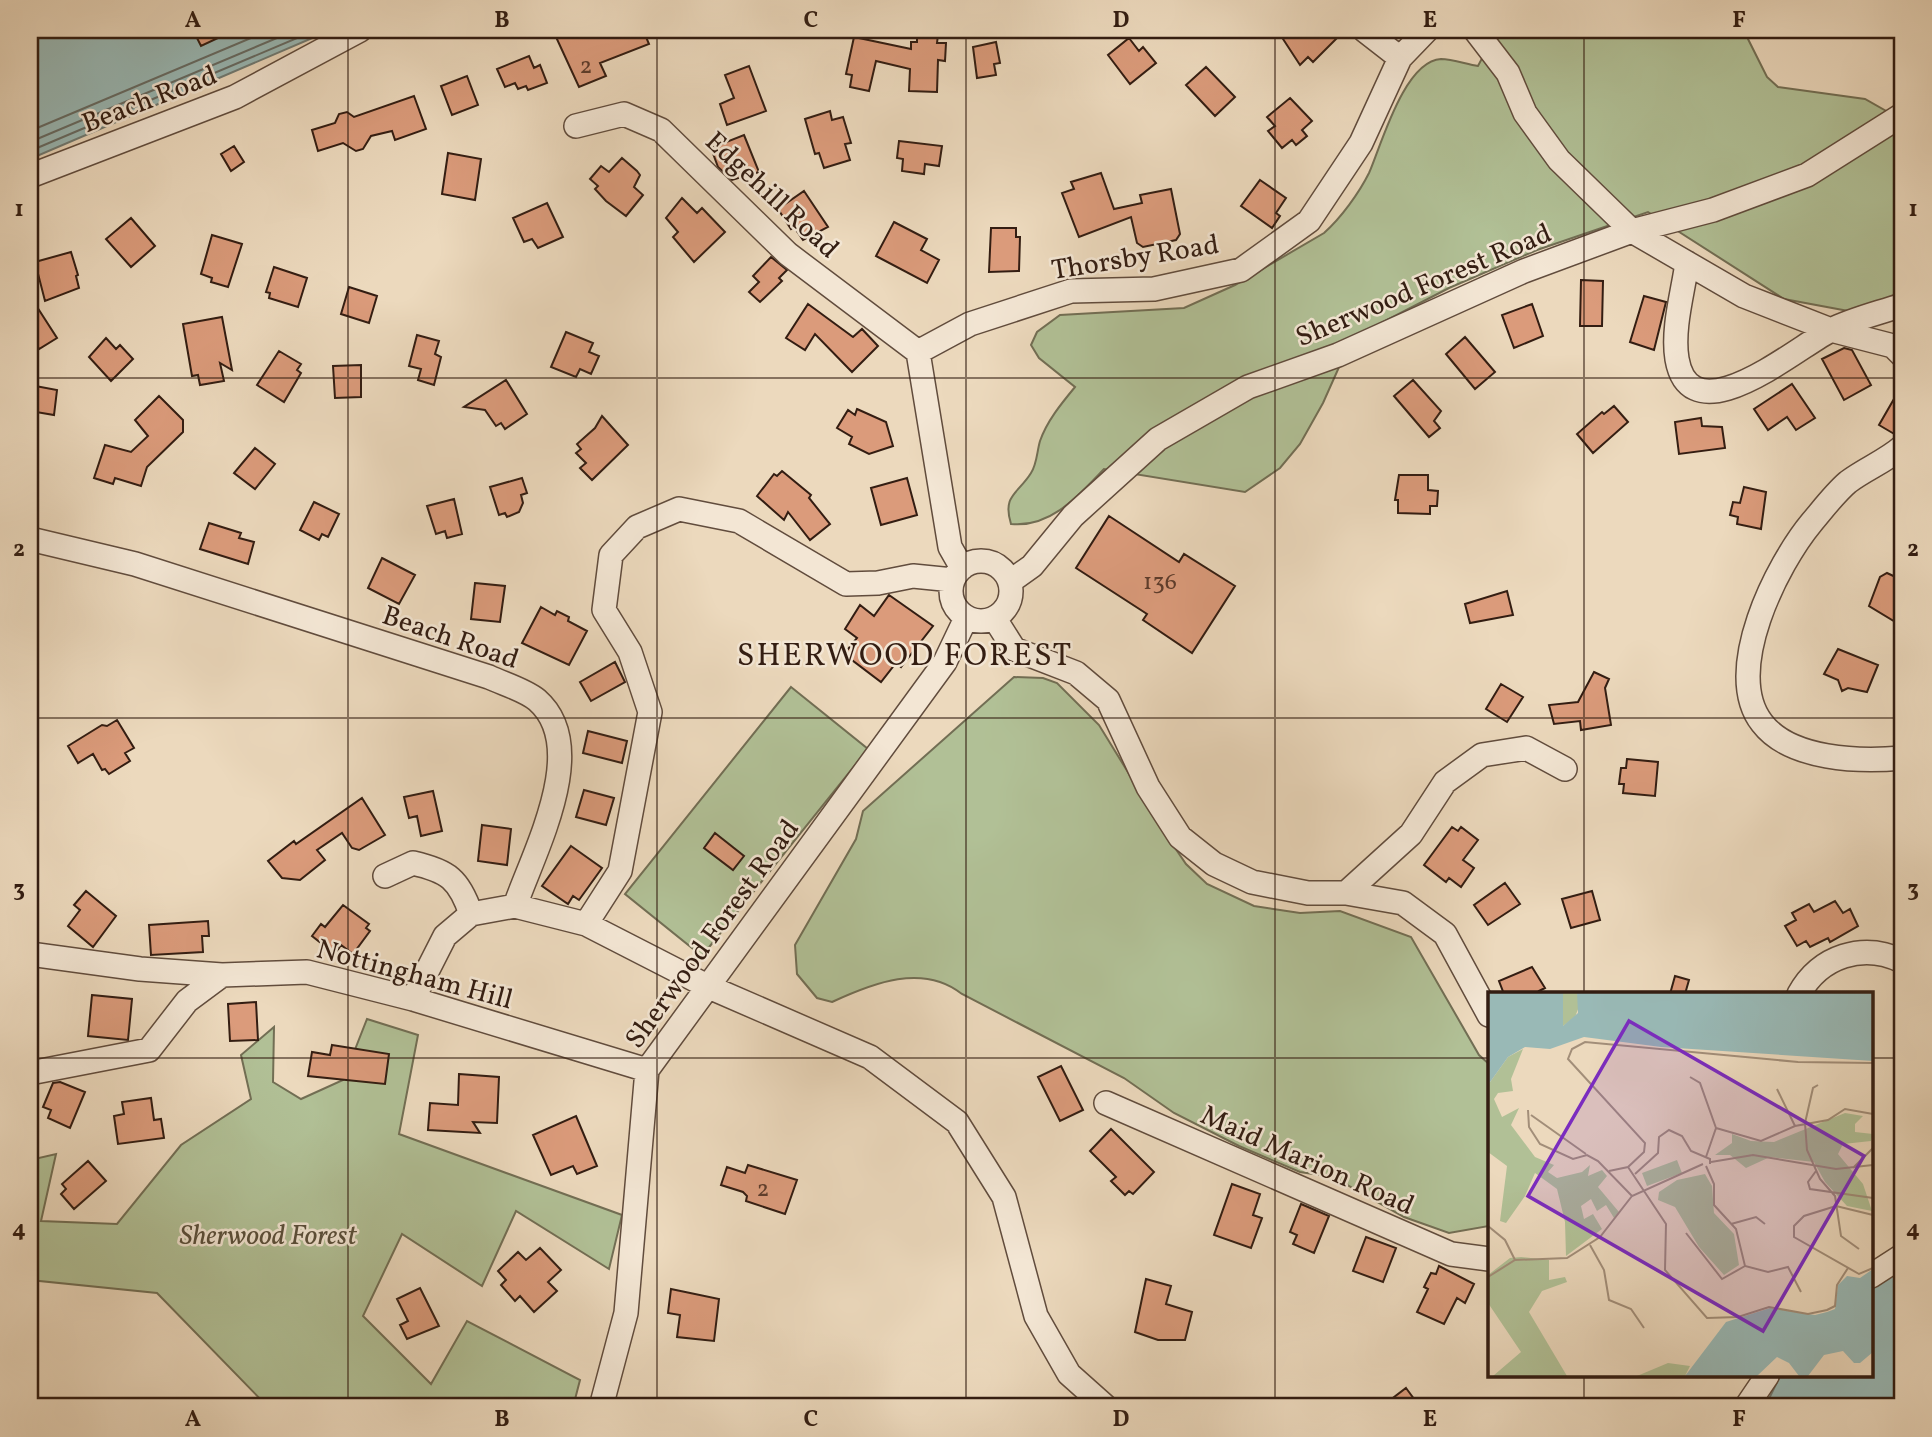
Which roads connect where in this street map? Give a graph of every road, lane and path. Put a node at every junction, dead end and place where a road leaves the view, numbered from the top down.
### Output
1 (360, 30) edge
2 (1364, 30) edge
3 (1427, 30) edge
4 (1475, 30) edge
5 (1400, 58) junction
6 (1902, 115) edge
7 (576, 126) dead end
8 (30, 176) edge
9 (1632, 230) junction
10 (1687, 262) junction
11 (1902, 305) edge
12 (1831, 330) junction
13 (918, 352) junction
14 (1902, 355) edge
15 (1902, 447) edge
16 (30, 539) edge
17 (957, 574) junction
18 (1011, 581) junction
19 (966, 618) junction
20 (995, 619) junction
21 (1902, 758) edge
22 (1566, 769) dead end
23 (385, 876) dead end
24 (1346, 893) junction
25 (515, 905) junction
26 (471, 914) junction
27 (586, 924) junction
28 (30, 954) edge
29 (1902, 961) edge
30 (222, 975) junction
31 (709, 988) junction
32 (1799, 992) edge
33 (413, 999) junction
34 (1488, 1013) edge
35 (647, 1070) junction
36 (30, 1073) edge
37 (1106, 1103) dead end
38 (1902, 1256) edge
39 (1488, 1259) edge
40 (1872, 1275) edge
41 (1767, 1378) edge
42 (601, 1407) edge
43 (1107, 1407) edge
44 (1746, 1407) edge

1 - 8 street, Beach Road
2 - 5 street
3 - 5 street, Thorsby Road
4 - 9 street
5 - 13 street, Thorsby Road
6 - 9 street, Sherwood Forest Road
7 - 13 street, Edgehill Road
9 - 10 street
9 - 18 street, Sherwood Forest Road
10 - 12 street
10 - 12 street
11 - 12 street
12 - 14 street
13 - 17 street
15 - 21 street
16 - 25 street, Beach Road
17 - 18 street
17 - 19 street
17 - 27 street
18 - 20 street
19 - 20 street
19 - 31 street, Sherwood Forest Road
20 - 24 street
22 - 24 street
23 - 26 street
24 - 34 street
25 - 26 street
25 - 27 street
26 - 33 street
27 - 31 street
28 - 30 street, Nottingham Hill
29 - 32 street
30 - 33 street, Nottingham Hill
30 - 36 street
31 - 35 street, Sherwood Forest Road
31 - 43 street
33 - 35 street, Nottingham Hill
35 - 42 street, Sherwood Forest Road
37 - 39 street, Maid Marion Road
38 - 40 street
41 - 44 street

